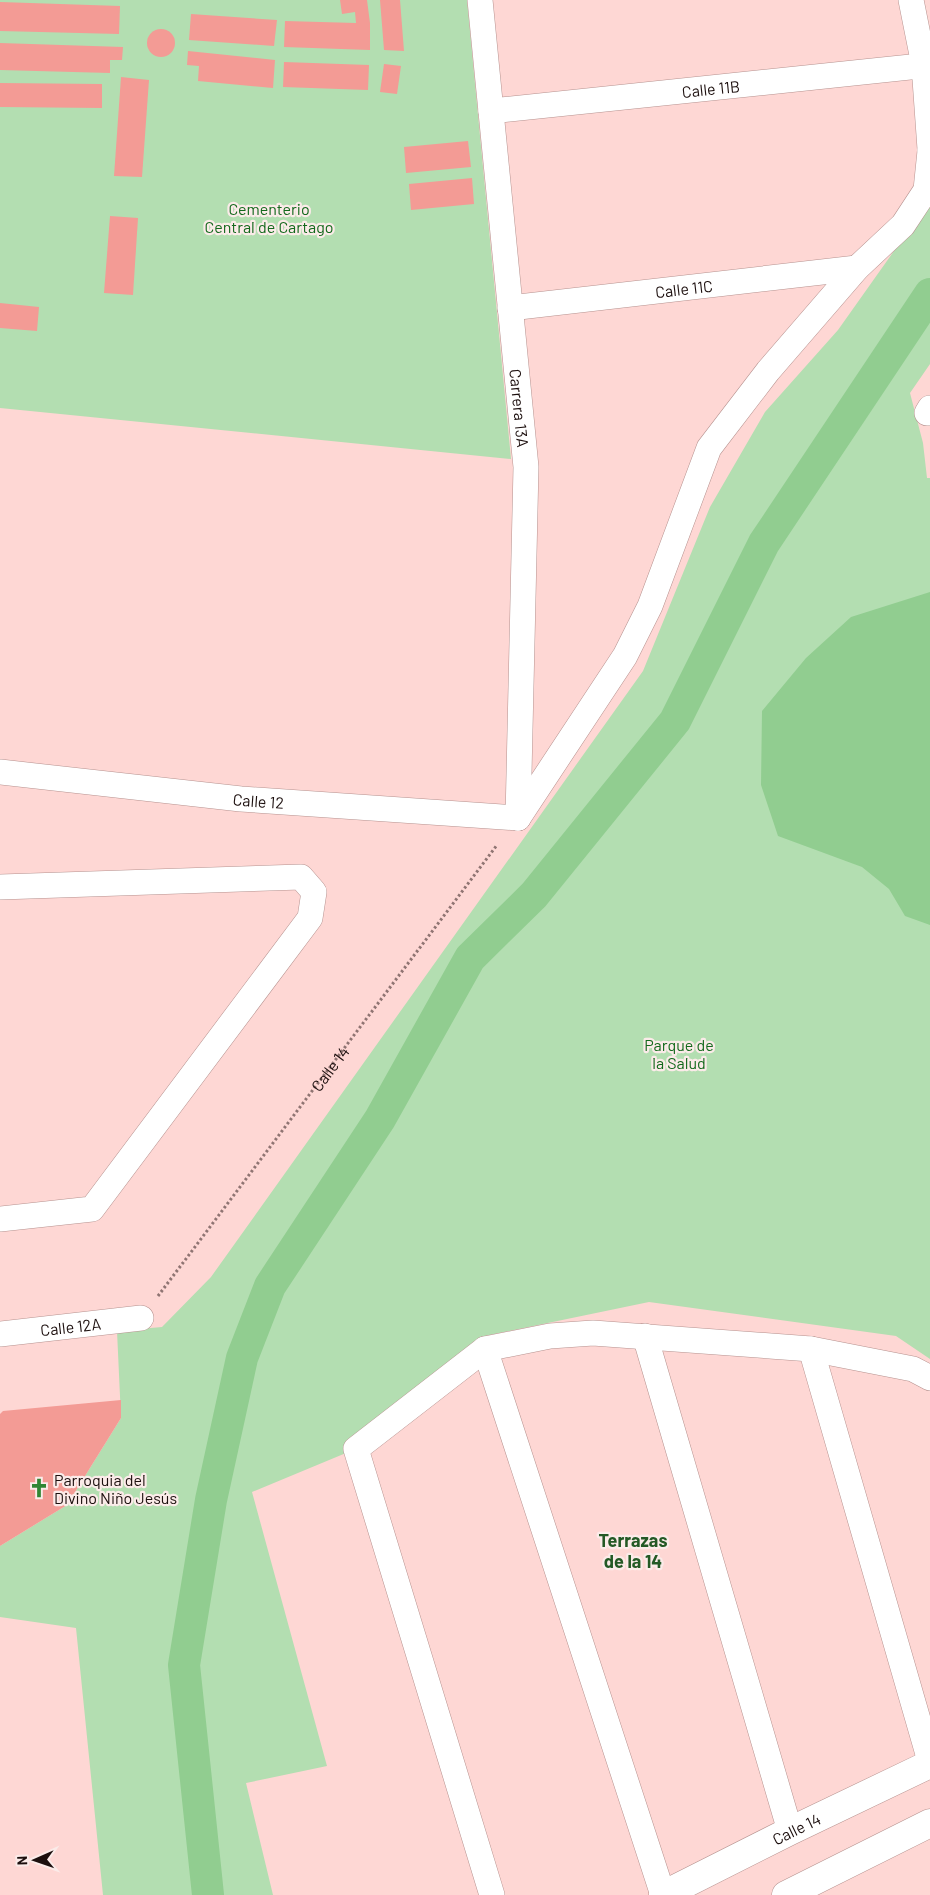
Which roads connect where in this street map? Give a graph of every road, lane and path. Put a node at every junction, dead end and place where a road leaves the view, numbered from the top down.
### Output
1 (480, 0) edge
2 (911, 0) edge
3 (927, 65) edge
4 (491, 111) junction
5 (930, 150) edge
6 (857, 268) junction
7 (510, 308) junction
8 (0, 772) edge
9 (518, 818) junction
10 (0, 887) edge
11 (0, 1219) edge
12 (141, 1318) joint
13 (0, 1334) edge
14 (645, 1336) junction
15 (485, 1349) junction
16 (811, 1349) junction
17 (930, 1378) edge
18 (930, 1763) edge
19 (930, 1823) edge
20 (790, 1831) junction
21 (492, 1895) edge
22 (663, 1895) edge
23 (786, 1895) edge

1 - 4 street, Carrera 13A
2 - 3 street
3 - 4 street, Calle 11B
3 - 5 street
4 - 7 street, Carrera 13A
5 - 6 street
6 - 7 street, Calle 11C
6 - 9 street
7 - 9 street, Carrera 13A
8 - 9 street, Calle 12
9 - 12 path, Calle 14
10 - 11 street
12 - 13 street, Calle 12A
14 - 15 street
14 - 16 street
14 - 20 street
15 - 21 street
15 - 22 street
16 - 17 street
16 - 18 street
18 - 20 main road, Calle 14
19 - 23 main road
20 - 22 main road, Calle 14

